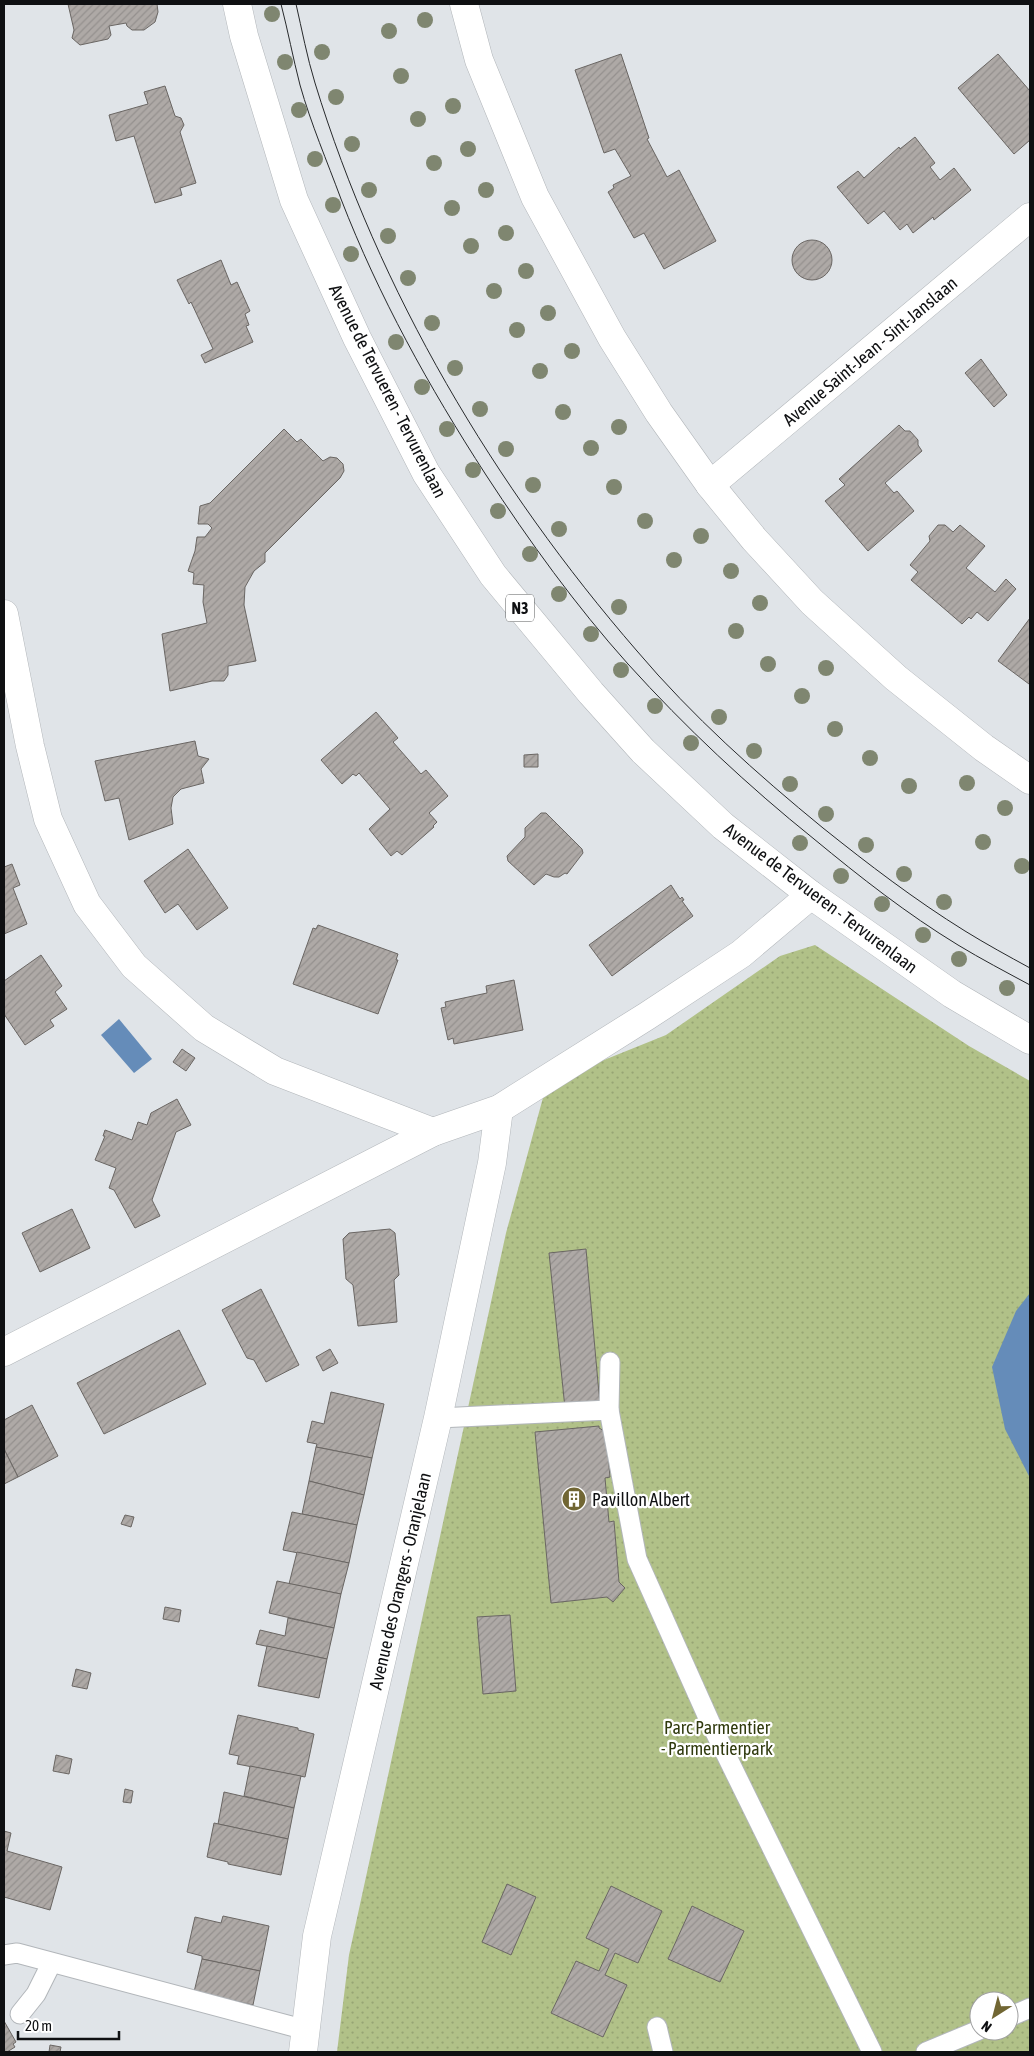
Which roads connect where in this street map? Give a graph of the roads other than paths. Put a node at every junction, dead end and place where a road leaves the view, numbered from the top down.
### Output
1 (237, 4) edge
2 (464, 4) edge
3 (1030, 218) edge
4 (710, 485) junction
5 (4, 614) edge
6 (1030, 780) edge
7 (810, 895) junction
8 (1030, 1040) edge
9 (498, 1109) junction
10 (433, 1132) junction
11 (4, 1352) edge
12 (610, 1362) dead end
13 (609, 1410) junction
14 (438, 1418) junction
15 (4, 1955) edge
16 (51, 1964) junction
17 (20, 2014) dead end
18 (657, 2027) dead end
19 (969, 2034) edge
20 (304, 2041) edge
21 (663, 2052) edge
22 (872, 2052) edge
23 (926, 2052) edge

1 - 7 street, Avenue de Tervueren - Tervurenlaan / N3
2 - 4 street
3 - 4 street, Avenue Saint-Jean - Sint-Janslaan
4 - 6 street
5 - 10 street
7 - 8 street, Avenue de Tervueren - Tervurenlaan / N3
7 - 9 street
9 - 10 street
9 - 14 street, Avenue des Orangers - Oranjelaan
10 - 11 street
12 - 13 lane
13 - 14 lane
13 - 22 lane
14 - 20 street, Avenue des Orangers - Oranjelaan
15 - 16 lane
16 - 17 lane
16 - 20 lane
18 - 21 lane
19 - 23 lane

